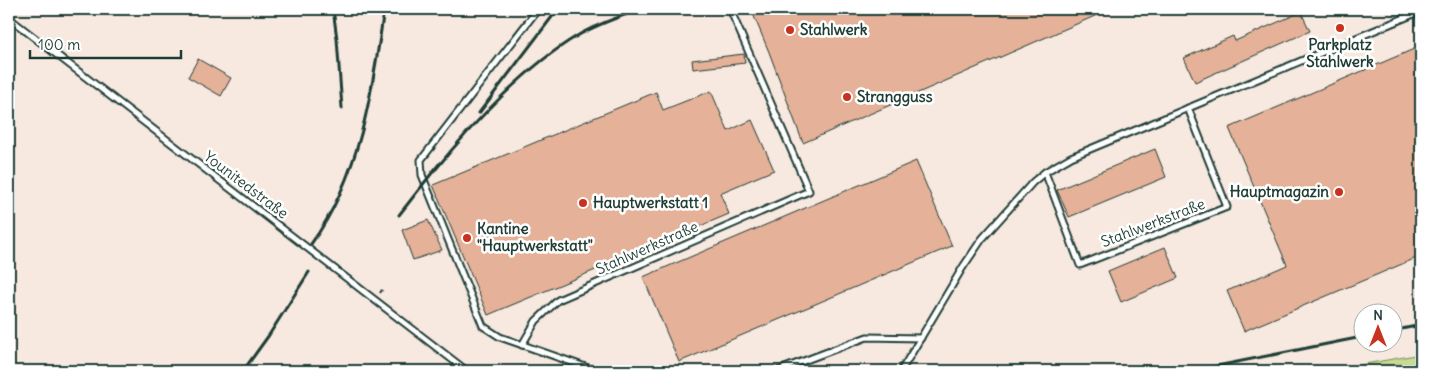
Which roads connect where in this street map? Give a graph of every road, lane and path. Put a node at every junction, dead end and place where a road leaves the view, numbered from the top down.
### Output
1 (538, 9) edge
2 (730, 9) edge
3 (1421, 11) edge
4 (9, 18) edge
5 (1188, 108) junction
6 (1045, 172) junction
7 (384, 287) dead end
8 (380, 293) dead end
9 (921, 338) junction
10 (522, 346) junction
11 (467, 371) edge
12 (597, 371) edge
13 (777, 371) edge
14 (900, 371) edge

1 - 10 lane
2 - 10 lane, Stahlwerkstraße
3 - 5 lane
4 - 11 lane, Younitedstraße
5 - 6 lane
5 - 6 lane, Stahlwerkstraße
6 - 9 lane
7 - 8 path
9 - 13 lane
9 - 14 lane
10 - 12 lane

